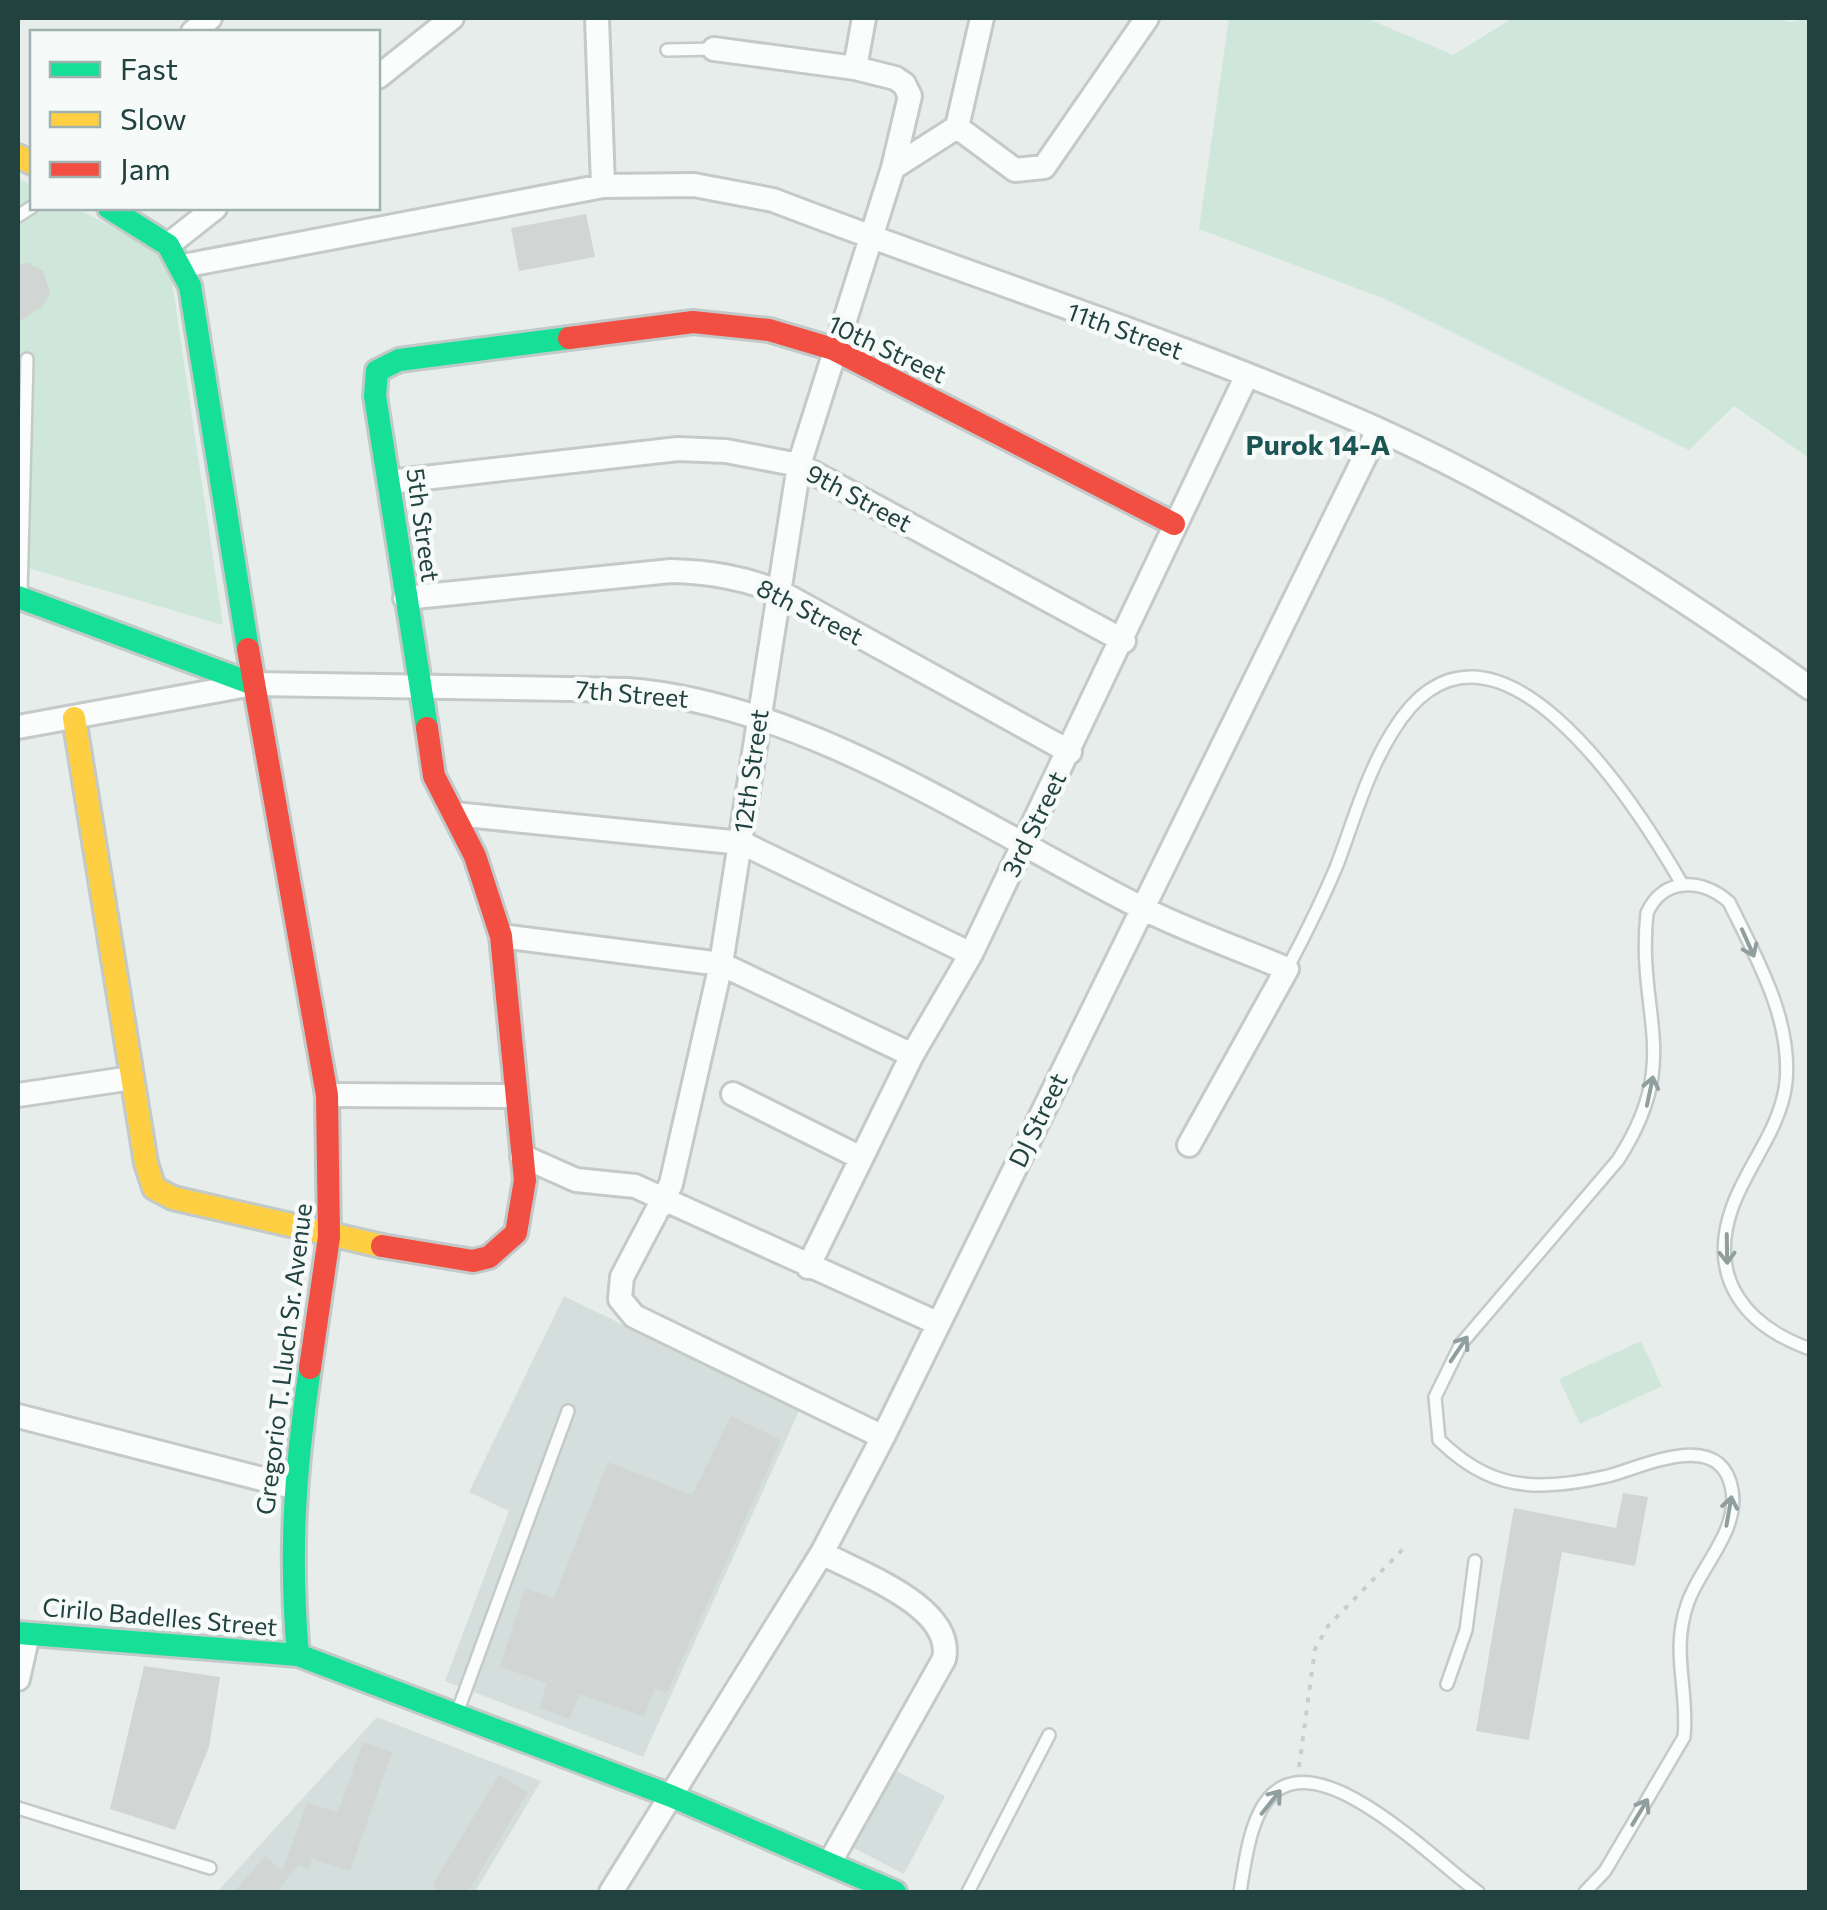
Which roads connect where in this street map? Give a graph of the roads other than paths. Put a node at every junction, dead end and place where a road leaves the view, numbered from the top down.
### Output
1 (452, 18) edge
2 (598, 18) edge
3 (864, 18) edge
4 (982, 18) edge
5 (1147, 18) edge
6 (714, 49) joint
7 (667, 50) dead end
8 (854, 68) junction
9 (380, 76) edge
10 (958, 127) junction
11 (893, 168) junction
12 (603, 186) junction
13 (112, 210) edge
14 (212, 210) edge
15 (871, 238) junction
16 (168, 245) junction
17 (184, 266) junction
18 (833, 350) junction
19 (27, 359) dead end
20 (377, 371) joint
21 (1247, 375) junction
22 (1378, 430) junction
23 (799, 465) junction
24 (390, 482) junction
25 (1174, 524) junction
26 (780, 592) junction
27 (19, 597) edge
28 (405, 598) junction
29 (1124, 641) junction
30 (253, 684) junction
31 (417, 687) junction
32 (1810, 688) edge
33 (758, 714) junction
34 (74, 718) junction
35 (18, 727) edge
36 (1070, 752) junction
37 (455, 814) junction
38 (742, 843) junction
39 (1025, 844) junction
40 (1682, 884) junction
41 (1142, 908) junction
42 (501, 936) junction
43 (971, 954) junction
44 (721, 964) junction
45 (1287, 969) junction
46 (912, 1055) junction
47 (132, 1078) junction
48 (732, 1094) dead end
49 (18, 1096) edge
50 (327, 1096) junction
51 (515, 1096) junction
52 (1189, 1144) dead end
53 (522, 1156) junction
54 (861, 1158) junction
55 (666, 1199) junction
56 (328, 1237) junction
57 (808, 1267) junction
58 (937, 1323) junction
59 (1810, 1350) edge
60 (568, 1412) dead end
61 (18, 1416) edge
62 (883, 1436) junction
63 (293, 1486) junction
64 (822, 1554) junction
65 (1475, 1561) dead end
66 (23, 1633) edge
67 (298, 1655) junction
68 (18, 1679) edge
69 (1447, 1684) dead end
70 (456, 1715) junction
71 (1049, 1735) dead end
72 (671, 1796) junction
73 (18, 1808) edge
74 (830, 1862) junction
75 (210, 1868) dead end
76 (611, 1892) edge
77 (896, 1892) edge
78 (968, 1892) edge
79 (1240, 1892) edge
80 (1478, 1892) edge
81 (1585, 1892) edge

1 - 9 street
2 - 12 street
3 - 8 street
4 - 10 street
5 - 10 street
6 - 7 lane
6 - 8 street
8 - 11 street, 12th Street
10 - 11 street
11 - 15 street, 12th Street
12 - 15 street, 11th Street
12 - 17 street, 11th Street
13 - 16 street
14 - 16 street
15 - 18 street, 12th Street
15 - 21 street, 11th Street
16 - 17 street
17 - 30 street, Gregorio T. Lluch Sr. Avenue
18 - 20 street, 10th Street
18 - 23 street, 12th Street
18 - 25 street, 10th Street
19 - 27 lane
20 - 24 street, 5th Street
21 - 22 street, 11th Street
21 - 25 street, 3rd Street
22 - 32 street, 11th Street
22 - 41 street, DJ Street
23 - 24 street, 9th Street
23 - 26 street, 12th Street
23 - 29 street, 9th Street
24 - 28 street, 5th Street
25 - 29 street, 3rd Street
26 - 28 street, 8th Street
26 - 33 street, 12th Street
26 - 36 street, 8th Street
27 - 30 street
28 - 31 street, 5th Street
29 - 36 street, 3rd Street
30 - 31 street, 7th Street
30 - 34 street, 7th Street
30 - 50 street, Gregorio T. Lluch Sr. Avenue
31 - 33 street, 7th Street
31 - 37 street, 5th Street
33 - 38 street, 12th Street
33 - 39 street, 7th Street
34 - 35 street, 7th Street
34 - 47 street
36 - 39 street, 3rd Street
37 - 38 street
37 - 42 street, 5th Street
38 - 43 street
38 - 44 street, 12th Street
39 - 41 street, 7th Street
39 - 43 street, 3rd Street
40 - 45 lane
40 -> 59 lane
81 -> 40 lane
41 - 45 street, 7th Street
41 - 58 street, DJ Street
42 - 44 street
42 - 51 street, 5th Street
43 - 46 street, 3rd Street
44 - 46 street
44 - 55 street, 12th Street
45 - 52 street
46 - 54 street, 3rd Street
47 - 49 street
47 - 56 street, 5th Street
48 - 54 street
50 - 51 street
50 - 56 street, Gregorio T. Lluch Sr. Avenue
51 - 53 street, 5th Street
53 - 55 street
53 - 56 street, 5th Street
54 - 57 street, 3rd Street
55 - 57 street
55 - 62 street, 12th Street
56 - 63 street, Gregorio T. Lluch Sr. Avenue
57 - 58 street
58 - 62 street, DJ Street
60 - 70 lane
61 - 63 street
62 - 64 street, DJ Street
63 - 67 street, Gregorio T. Lluch Sr. Avenue
64 - 72 street, DJ Street
64 - 74 street
65 - 69 lane
66 - 67 street, Cirilo Badelles Street
66 - 68 street
67 - 70 street
70 - 72 street
71 - 78 lane
72 - 74 street
72 - 76 street, DJ Street
73 - 75 lane
74 - 77 street
79 -> 80 lane

